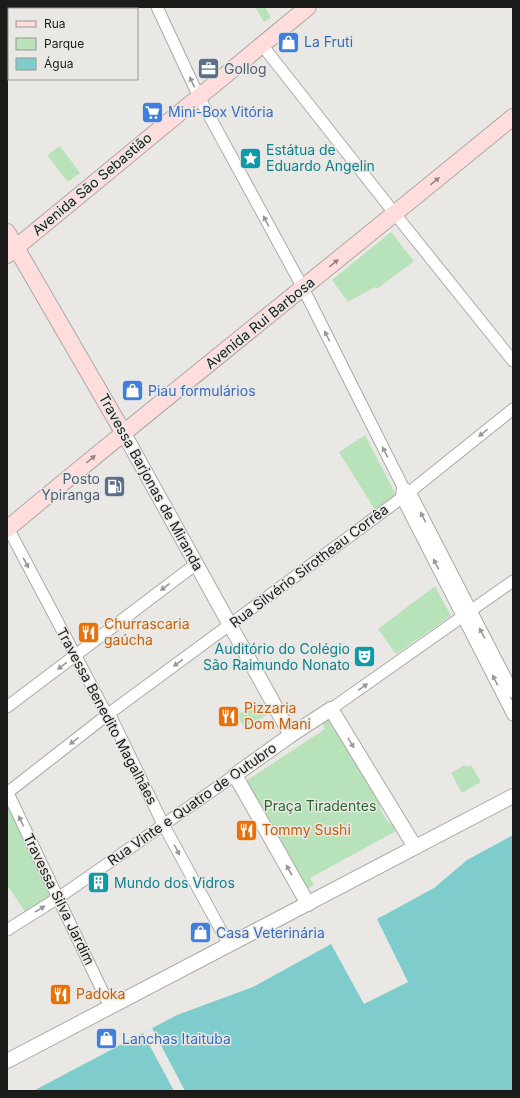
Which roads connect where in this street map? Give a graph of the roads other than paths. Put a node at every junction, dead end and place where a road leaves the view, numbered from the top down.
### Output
1 (157, 7) edge
2 (308, 7) edge
3 (262, 45) junction
4 (199, 97) junction
5 (513, 117) edge
6 (395, 214) junction
7 (7, 232) edge
8 (12, 251) edge
9 (303, 288) junction
10 (513, 361) edge
11 (513, 409) edge
12 (124, 432) junction
13 (405, 492) junction
14 (7, 529) edge
15 (196, 564) junction
16 (513, 581) edge
17 (466, 613) junction
18 (230, 625) junction
19 (75, 656) junction
20 (513, 692) edge
21 (7, 707) edge
22 (331, 709) junction
23 (513, 715) edge
24 (107, 716) junction
25 (291, 735) junction
26 (235, 775) junction
27 (7, 792) edge
28 (513, 796) edge
29 (164, 824) junction
30 (415, 847) junction
31 (58, 898) junction
32 (308, 904) junction
33 (7, 930) edge
34 (229, 945) junction
35 (110, 1007) junction
36 (7, 1061) edge

4 -> 1 street
2 - 3 main road, Avenida São Sebastião
3 - 4 main road, Avenida São Sebastião
3 - 6 street
4 - 8 main road, Avenida São Sebastião
9 -> 4 street
6 -> 5 main road, Avenida Rui Barbosa
9 -> 6 main road, Avenida Rui Barbosa
6 - 10 street
7 - 8 main road, Travessa Barjonas de Miranda
8 - 12 main road, Travessa Barjonas de Miranda
9 - 12 main road, Avenida Rui Barbosa
13 -> 9 street
11 -> 13 street, Rua Silvério Sirotheau Corrêa
14 -> 12 main road, Avenida Rui Barbosa
12 - 15 street, Travessa Barjonas de Miranda
17 -> 13 street
13 - 18 street, Rua Silvério Sirotheau Corrêa
14 -> 19 street, Travessa Benedito Magalhães
15 - 18 street, Travessa Barjonas de Miranda
15 -> 19 street
16 - 17 street, Rua Vinte e Quatro de Outubro
20 -> 17 street
22 -> 17 street, Rua Vinte e Quatro de Outubro
23 -> 17 street
18 -> 24 street, Rua Silvério Sirotheau Corrêa
18 - 25 street, Travessa Barjonas de Miranda
19 -> 21 street
19 - 24 street, Travessa Benedito Magalhães
22 - 25 street, Rua Vinte e Quatro de Outubro
22 -> 30 street
24 -> 27 street, Rua Silvério Sirotheau Corrêa
24 - 29 street, Travessa Benedito Magalhães
25 - 26 street, Rua Vinte e Quatro de Outubro
26 - 29 street, Rua Vinte e Quatro de Outubro
32 -> 26 street
31 -> 27 street, Travessa Silva Jardim
28 - 30 street
29 - 31 street, Rua Vinte e Quatro de Outubro
29 -> 34 street, Travessa Benedito Magalhães
30 - 32 street
33 -> 31 street, Rua Vinte e Quatro de Outubro
31 - 35 street, Travessa Silva Jardim
32 - 34 street
34 - 35 street
35 - 36 street

